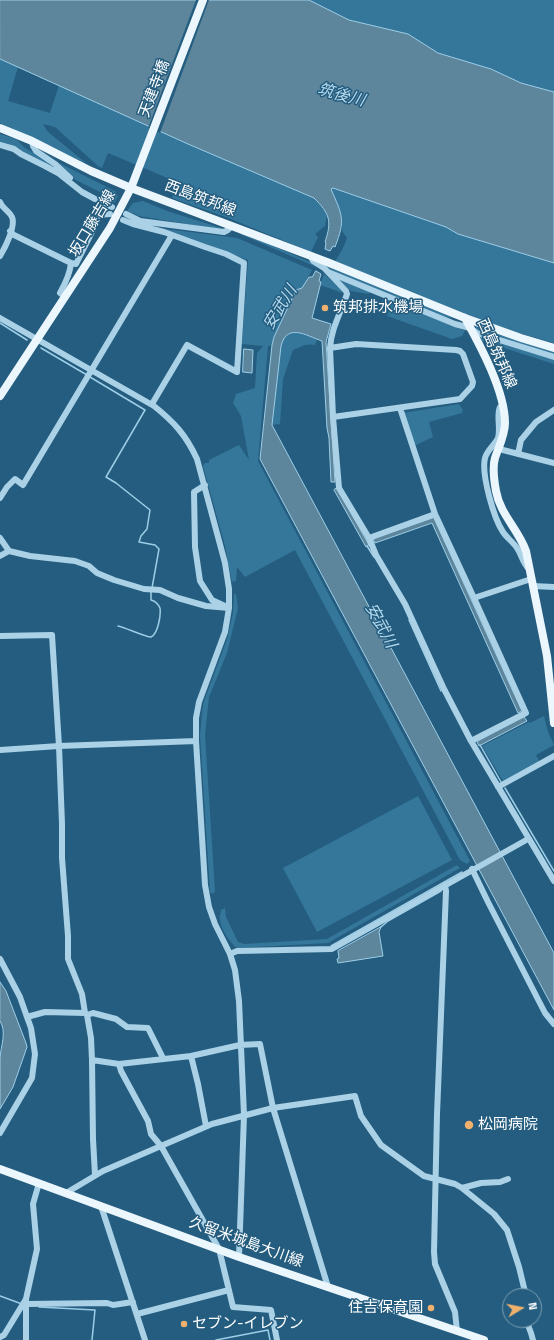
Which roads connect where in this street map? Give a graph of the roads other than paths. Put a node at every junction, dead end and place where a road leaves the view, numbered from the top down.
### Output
1 (203, 0) edge
2 (0, 128) edge
3 (32, 141) junction
4 (0, 145) edge
5 (132, 188) junction
6 (95, 199) junction
7 (0, 202) edge
8 (102, 204) junction
9 (112, 207) dead end
10 (110, 214) dead end
11 (98, 216) junction
12 (232, 226) junction
13 (10, 231) junction
14 (172, 235) junction
15 (310, 255) junction
16 (0, 256) edge
17 (71, 263) junction
18 (328, 272) junction
19 (65, 297) junction
20 (0, 318) edge
21 (465, 318) junction
22 (470, 328) junction
23 (38, 339) junction
24 (330, 348) junction
25 (554, 348) edge
26 (554, 357) edge
27 (92, 369) junction
28 (0, 396) edge
29 (152, 404) junction
30 (503, 407) junction
31 (400, 408) junction
32 (554, 410) edge
33 (333, 416) junction
34 (500, 448) junction
35 (518, 454) junction
36 (554, 463) edge
37 (204, 485) junction
38 (0, 498) edge
39 (435, 514) junction
40 (0, 538) edge
41 (369, 538) junction
42 (9, 551) junction
43 (0, 556) edge
44 (529, 569) junction
45 (532, 583) junction
46 (554, 587) edge
47 (474, 598) junction
48 (229, 608) junction
49 (0, 636) edge
50 (552, 684) edge
51 (554, 723) edge
52 (196, 741) junction
53 (471, 741) junction
54 (59, 746) junction
55 (0, 750) edge
56 (554, 756) edge
57 (498, 787) junction
58 (528, 839) junction
59 (474, 869) junction
60 (554, 881) edge
61 (445, 885) junction
62 (230, 954) junction
63 (0, 959) edge
64 (86, 1014) junction
65 (27, 1017) junction
66 (554, 1024) edge
67 (240, 1045) junction
68 (192, 1056) junction
69 (163, 1058) junction
70 (92, 1060) junction
71 (119, 1064) junction
72 (273, 1108) junction
73 (244, 1116) junction
74 (206, 1126) junction
75 (0, 1132) edge
76 (161, 1146) junction
77 (0, 1169) edge
78 (95, 1175) junction
79 (436, 1179) junction
80 (508, 1179) dead end
81 (39, 1183) junction
82 (462, 1188) junction
83 (66, 1193) junction
84 (101, 1206) junction
85 (219, 1249) junction
86 (239, 1256) junction
87 (328, 1287) junction
88 (524, 1288) edge
89 (229, 1290) junction
90 (26, 1301) junction
91 (133, 1302) junction
92 (137, 1314) junction
93 (529, 1328) edge
94 (458, 1331) junction
95 (0, 1337) edge
96 (26, 1340) edge
97 (145, 1340) edge
98 (277, 1340) edge
99 (484, 1340) edge
100 (533, 1340) edge

1 - 5 main road, 天建寺橋
2 - 3 main road, 坂口藤吉線
3 - 5 main road, 坂口藤吉線
3 - 6 street
4 - 6 street
5 - 12 main road, 西島筑邦線
5 - 19 main road, 坂口藤吉線
6 - 8 street
7 - 13 street
8 - 9 street
8 - 11 street
10 - 11 street
11 - 17 street
12 - 14 street
12 - 15 main road, 西島筑邦線
13 - 16 street
13 - 17 street
14 - 27 street
14 - 29 street
15 - 18 street
15 - 21 main road, 西島筑邦線
17 - 19 street
18 - 22 street
18 - 24 street
19 - 23 main road, 坂口藤吉線
20 - 23 street
21 - 22 main road, 西島筑邦線
21 - 25 main road
22 - 26 street
22 - 30 main road, 西島筑邦線
23 - 27 street
23 - 28 main road, 坂口藤吉線
24 - 31 street
24 - 33 street
27 - 29 street
27 - 38 street
29 - 37 street
30 - 34 main road, 西島筑邦線
30 - 44 street
31 - 33 street
31 - 39 street
32 - 35 street
33 - 41 street
34 - 35 street
34 - 44 main road, 西島筑邦線
35 - 36 street
37 - 48 street
37 - 48 street
39 - 41 street
39 - 47 street
40 - 42 street
41 - 53 street
42 - 43 street
42 - 48 street
44 - 45 main road, 西島筑邦線
45 - 46 street
45 - 47 street
45 - 50 main road, 西島筑邦線
47 - 53 street
48 - 52 street
49 - 54 street
50 - 51 main road, 西島筑邦線
52 - 54 street
52 - 62 street
53 - 57 street
54 - 55 street
54 - 64 street
56 - 57 street
57 - 58 street
58 - 59 street
58 - 60 street
59 - 61 street
59 - 66 street
61 - 62 street
61 - 79 street
62 - 67 street
63 - 65 street
64 - 65 street
64 - 69 street
64 - 70 street
65 - 75 street
67 - 68 street
67 - 72 street
67 - 73 street
68 - 69 street
68 - 74 street
69 - 71 street
70 - 71 street
70 - 78 street
71 - 76 street
72 - 73 street
72 - 79 street
72 - 87 street
73 - 74 street
73 - 86 street
74 - 76 street
76 - 78 street
76 - 85 street
77 - 81 main road, 久留米城島大川線
78 - 83 street
79 - 82 street
79 - 94 street
80 - 82 street
81 - 83 main road, 久留米城島大川線
81 - 90 street
82 - 88 street
83 - 84 main road, 久留米城島大川線
84 - 85 main road, 久留米城島大川線
84 - 91 street
85 - 86 main road, 久留米城島大川線
85 - 89 street
86 - 87 main road, 久留米城島大川線
87 - 94 main road, 久留米城島大川線
89 - 92 street
89 - 98 street
90 - 91 street
90 - 95 street
90 - 96 street
91 - 92 street
92 - 97 street
93 - 100 street
94 - 99 main road, 久留米城島大川線

